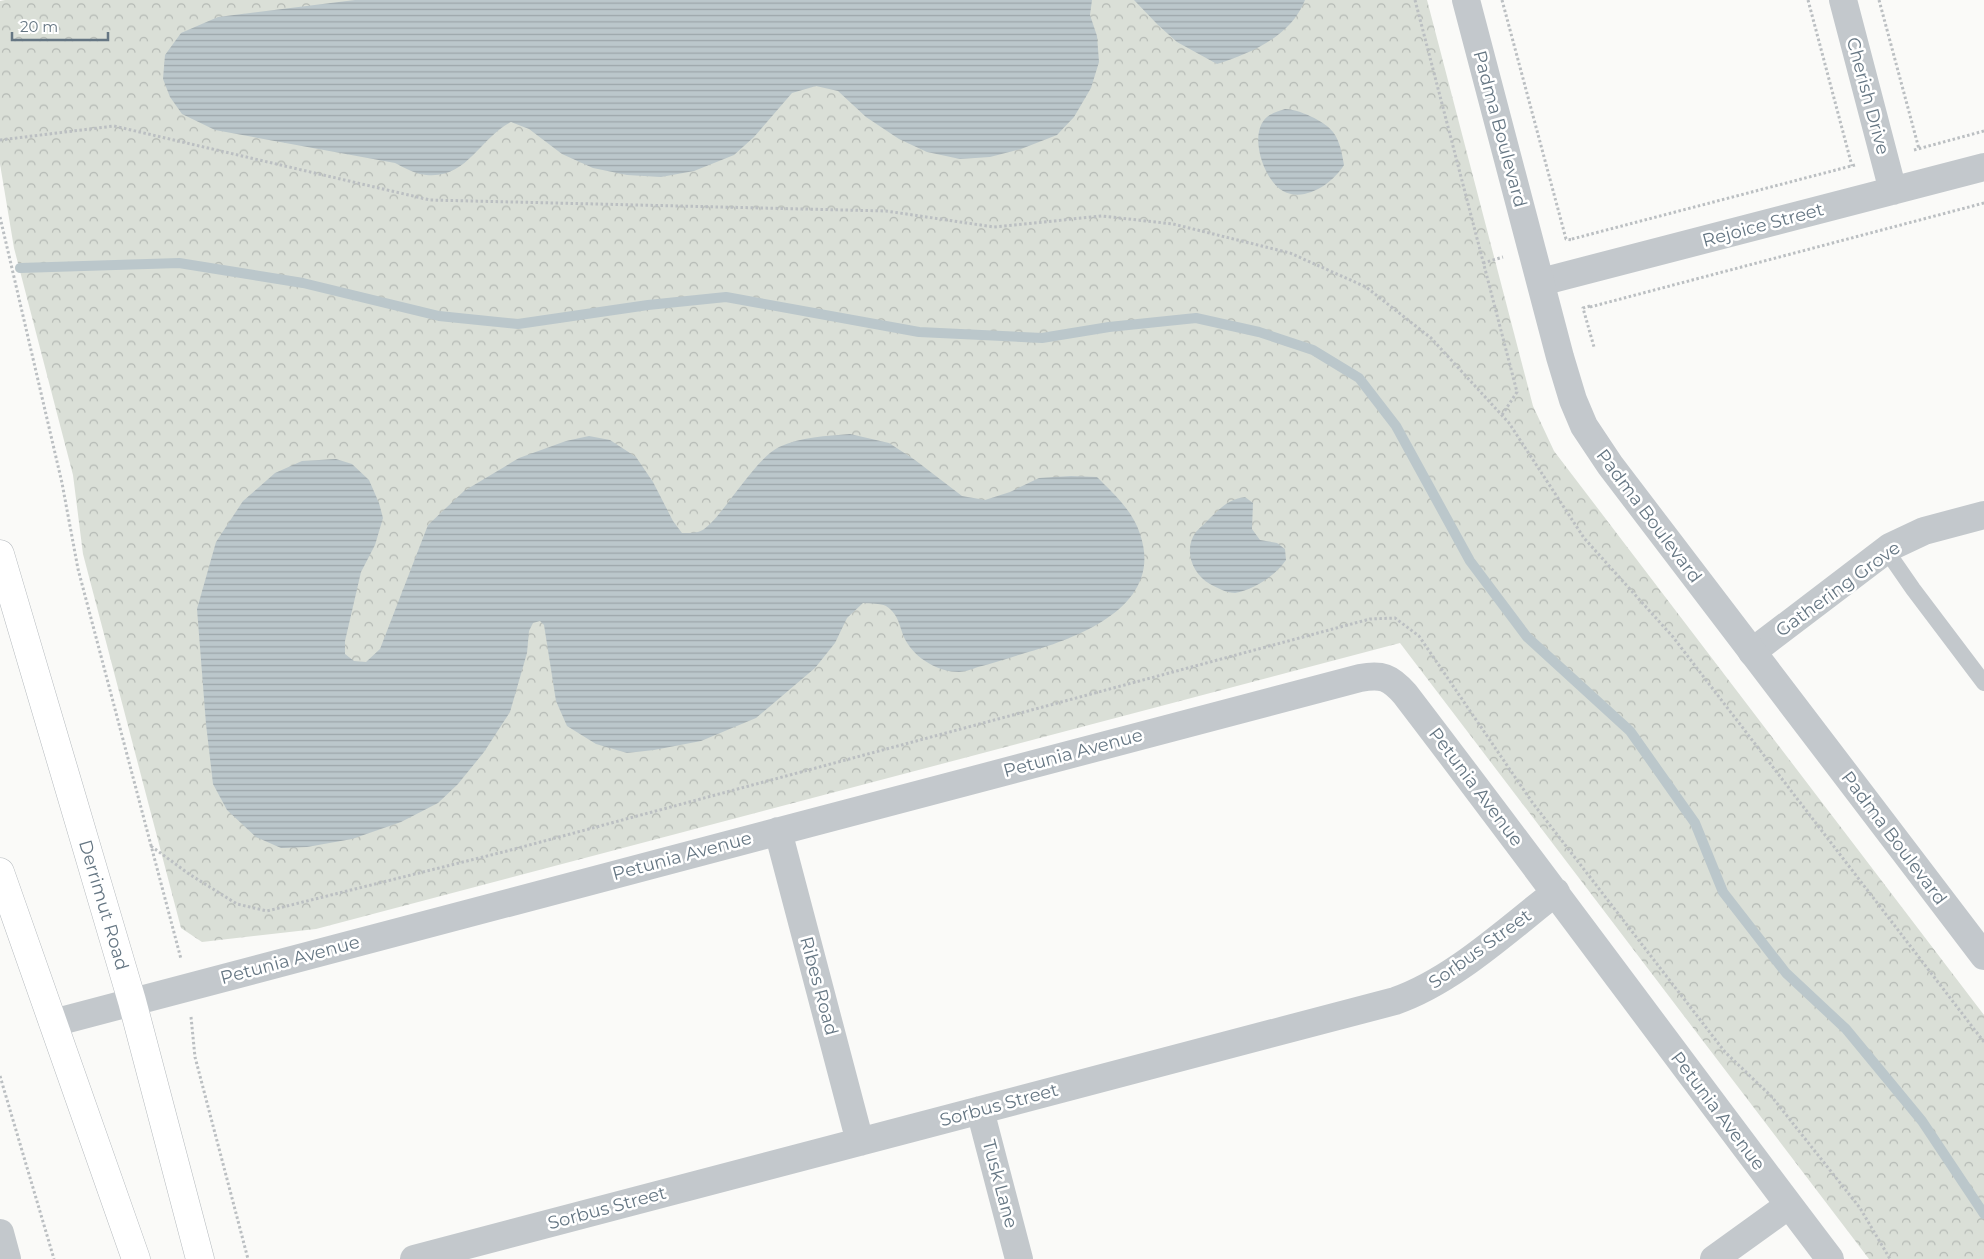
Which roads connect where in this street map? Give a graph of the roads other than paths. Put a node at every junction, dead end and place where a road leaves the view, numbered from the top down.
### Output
1 (1466, 0) edge
2 (1843, 0) edge
3 (1984, 167) edge
4 (1893, 191) junction
5 (1541, 282) junction
6 (1984, 515) edge
7 (1886, 550) junction
8 (0, 554) edge
9 (1752, 652) junction
10 (1984, 683) edge
11 (778, 831) junction
12 (0, 872) edge
13 (1556, 892) junction
14 (1984, 956) edge
15 (132, 1001) junction
16 (53, 1022) junction
17 (980, 1110) junction
18 (860, 1142) junction
19 (1789, 1205) junction
20 (0, 1233) edge
21 (7, 1259) edge
22 (136, 1259) edge
23 (200, 1259) edge
24 (414, 1259) edge
25 (1019, 1259) edge
26 (1714, 1259) edge
27 (1830, 1259) edge

1 - 5 street, Padma Boulevard
2 - 4 street, Cherish Drive
3 - 4 street, Rejoice Street
4 - 5 street, Rejoice Street
5 - 9 street, Padma Boulevard
6 - 7 street, Gathering Grove
7 - 9 street, Gathering Grove
7 - 10 lane
8 - 15 main road, Derrimut Road
9 - 14 street, Padma Boulevard
11 - 13 street, Petunia Avenue
11 - 15 street, Petunia Avenue
11 - 18 street, Ribes Road
12 - 16 main road
13 - 17 street, Sorbus Street
13 - 19 street, Petunia Avenue
15 - 16 street, Petunia Avenue
15 - 23 main road, Derrimut Road
16 - 22 main road
17 - 18 street, Sorbus Street
17 - 25 street, Tusk Lane
18 - 24 street, Sorbus Street
19 - 26 street
19 - 27 street, Petunia Avenue
20 - 21 street

